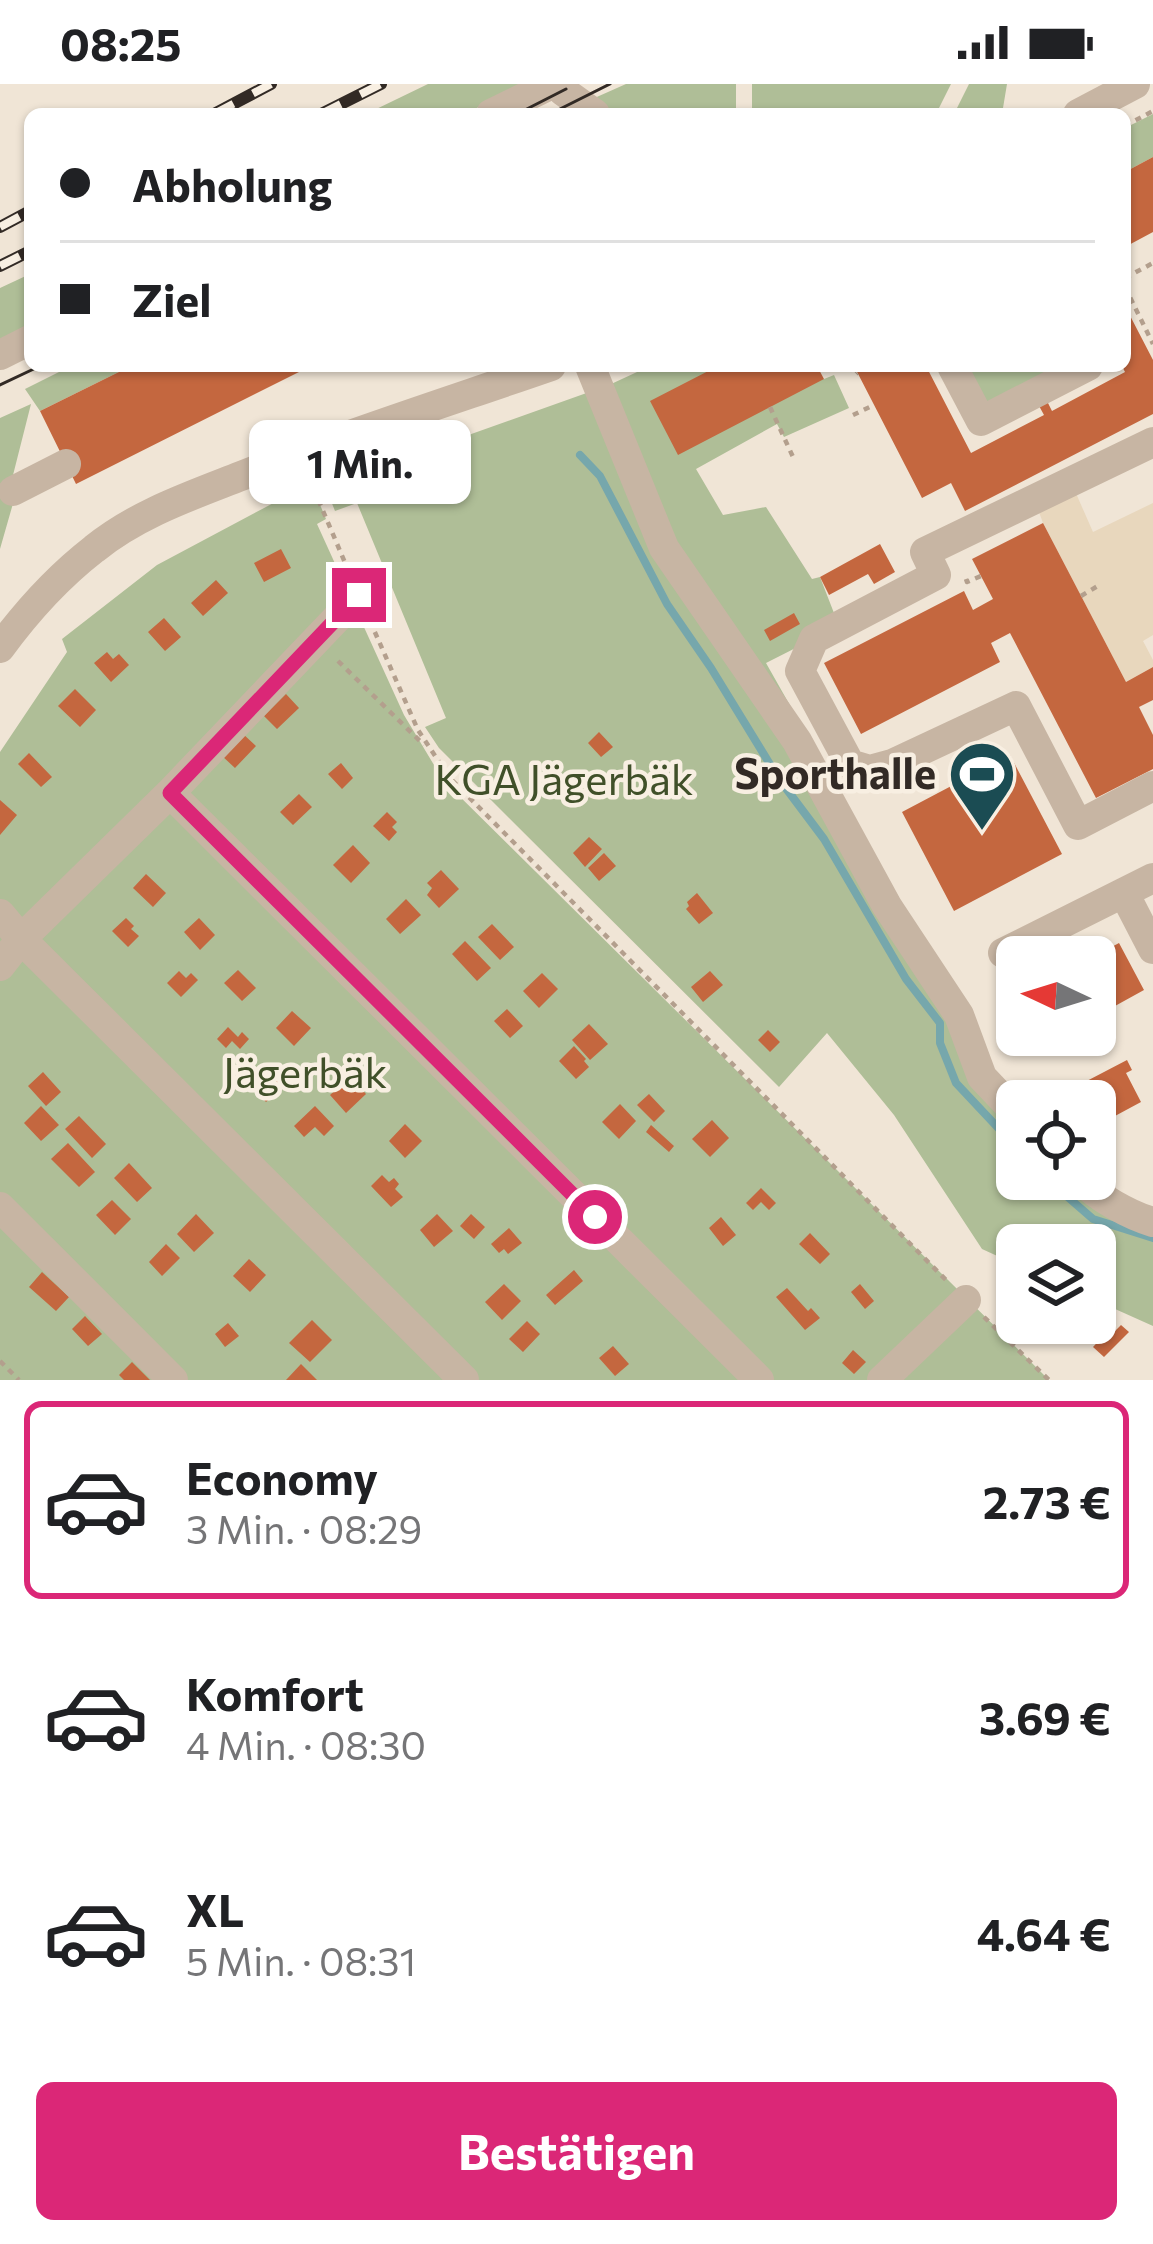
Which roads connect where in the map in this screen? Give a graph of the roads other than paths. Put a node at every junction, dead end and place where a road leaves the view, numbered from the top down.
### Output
1 (555, 84) edge
2 (1135, 84) edge
3 (504, 108) edge
4 (587, 108) edge
5 (1089, 108) edge
6 (534, 372) edge
7 (592, 372) edge
8 (955, 372) edge
9 (1077, 372) edge
10 (1153, 442) edge
11 (66, 464) dead end
12 (13, 491) dead end
13 (359, 595) dead end
14 (2, 641) edge
15 (1153, 786) edge
16 (170, 793) junction
17 (1153, 878) edge
18 (1124, 893) junction
19 (0, 914) edge
20 (1037, 936) edge
21 (21, 939) junction
22 (1153, 949) edge
23 (0, 966) edge
24 (996, 1092) edge
25 (1110, 1200) edge
26 (0, 1208) edge
27 (1153, 1222) edge
28 (966, 1300) road end
29 (173, 1380) edge
30 (464, 1380) edge
31 (759, 1380) edge
32 (882, 1380) edge

1 - 3 street
1 - 4 street
2 - 5 street
6 - 14 street
7 - 24 street
8 - 9 street
10 - 15 street
11 - 12 street
13 - 16 street
16 - 21 street
16 - 31 street
17 - 18 street
18 - 20 street
18 - 22 street
19 - 21 street
21 - 23 street
21 - 30 street
25 - 27 street
26 - 29 street
28 - 32 street

